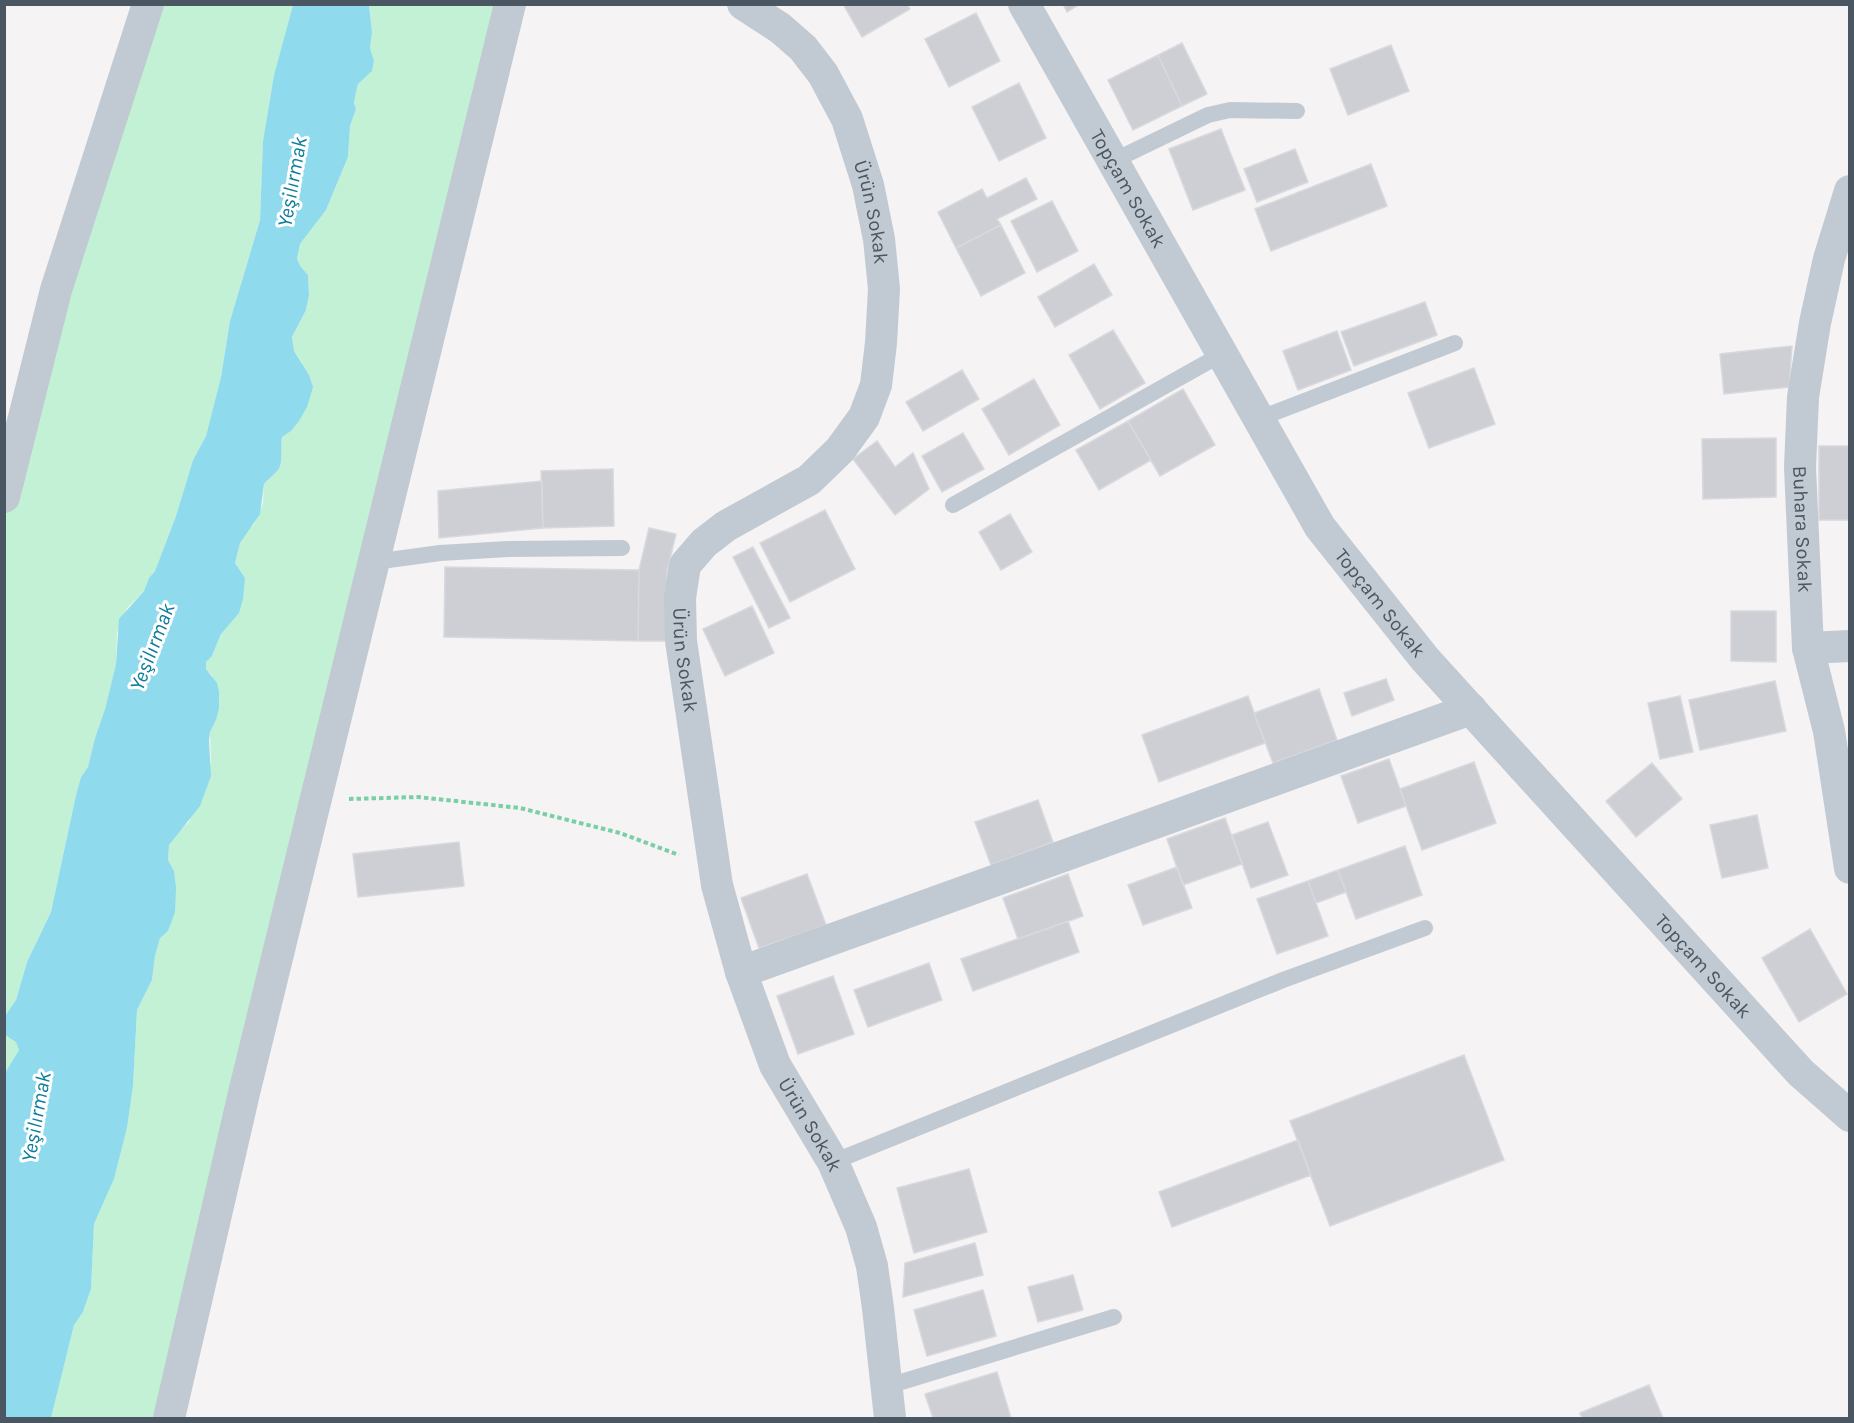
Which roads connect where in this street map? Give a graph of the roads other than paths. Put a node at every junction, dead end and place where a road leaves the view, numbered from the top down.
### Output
1 (148, 4) edge
2 (510, 4) edge
3 (743, 4) edge
4 (1024, 4) edge
5 (1297, 111) dead end
6 (1113, 161) junction
7 (1850, 191) edge
8 (1455, 343) dead end
9 (1222, 354) junction
10 (1258, 419) junction
11 (4, 497) edge
12 (952, 506) dead end
13 (622, 548) dead end
14 (374, 562) junction
15 (1850, 646) edge
16 (1808, 648) junction
17 (1471, 709) junction
18 (1850, 868) edge
19 (1425, 928) dead end
20 (741, 972) junction
21 (1850, 1116) edge
22 (832, 1162) junction
23 (1114, 1317) dead end
24 (885, 1387) junction
25 (169, 1419) edge
26 (890, 1419) edge

1 - 11 street
2 - 14 street
3 - 20 street, Ürün Sokak
4 - 6 street, Topçam Sokak
5 - 6 lane
6 - 9 street, Topçam Sokak
7 - 16 street, Buhara Sokak
8 - 10 lane
9 - 10 street, Topçam Sokak
9 - 12 lane
10 - 17 street, Topçam Sokak
13 - 14 lane
14 - 25 street
15 - 16 street
16 - 18 street, Buhara Sokak
17 - 20 street
17 - 21 street, Topçam Sokak
19 - 22 lane
20 - 22 street, Ürün Sokak
22 - 24 street, Ürün Sokak
23 - 24 lane
24 - 26 street, Ürün Sokak

